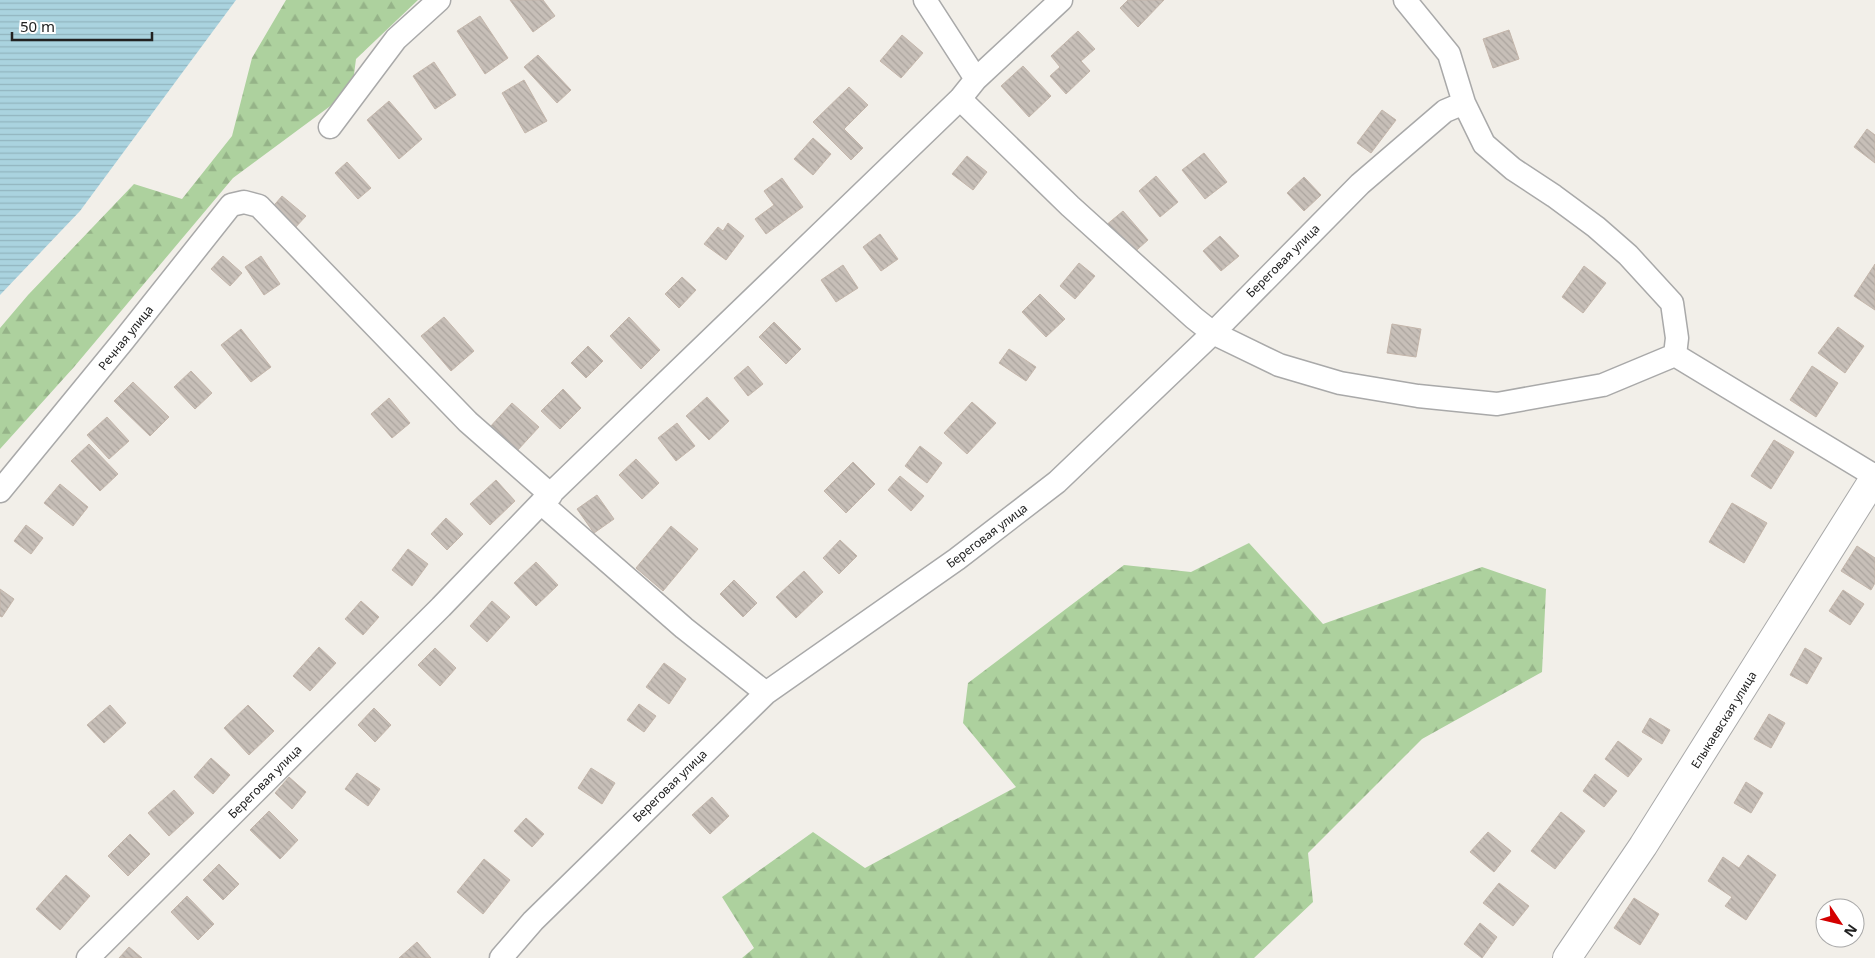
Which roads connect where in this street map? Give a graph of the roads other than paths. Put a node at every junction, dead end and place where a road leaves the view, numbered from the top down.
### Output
1 (439, 0) edge
2 (924, 0) edge
3 (1061, 0) edge
4 (1405, 0) edge
5 (976, 79) junction
6 (960, 99) junction
7 (1464, 103) junction
8 (330, 127) dead end
9 (1213, 333) junction
10 (1675, 355) junction
11 (1875, 476) edge
12 (0, 491) edge
13 (546, 499) junction
14 (766, 693) junction
15 (88, 958) edge
16 (501, 958) edge
17 (1566, 958) edge

1 - 8 street
2 - 5 street
3 - 5 street, Береговая улица
4 - 7 street
5 - 6 street, Береговая улица
6 - 9 street
6 - 13 street, Береговая улица
7 - 9 street, Береговая улица
7 - 10 street
9 - 10 street
9 - 14 street, Береговая улица
10 - 11 street
11 - 17 street, Елыкаевская улица
12 - 13 street, Речная улица
13 - 14 street
13 - 15 street, Береговая улица
14 - 16 street, Береговая улица

